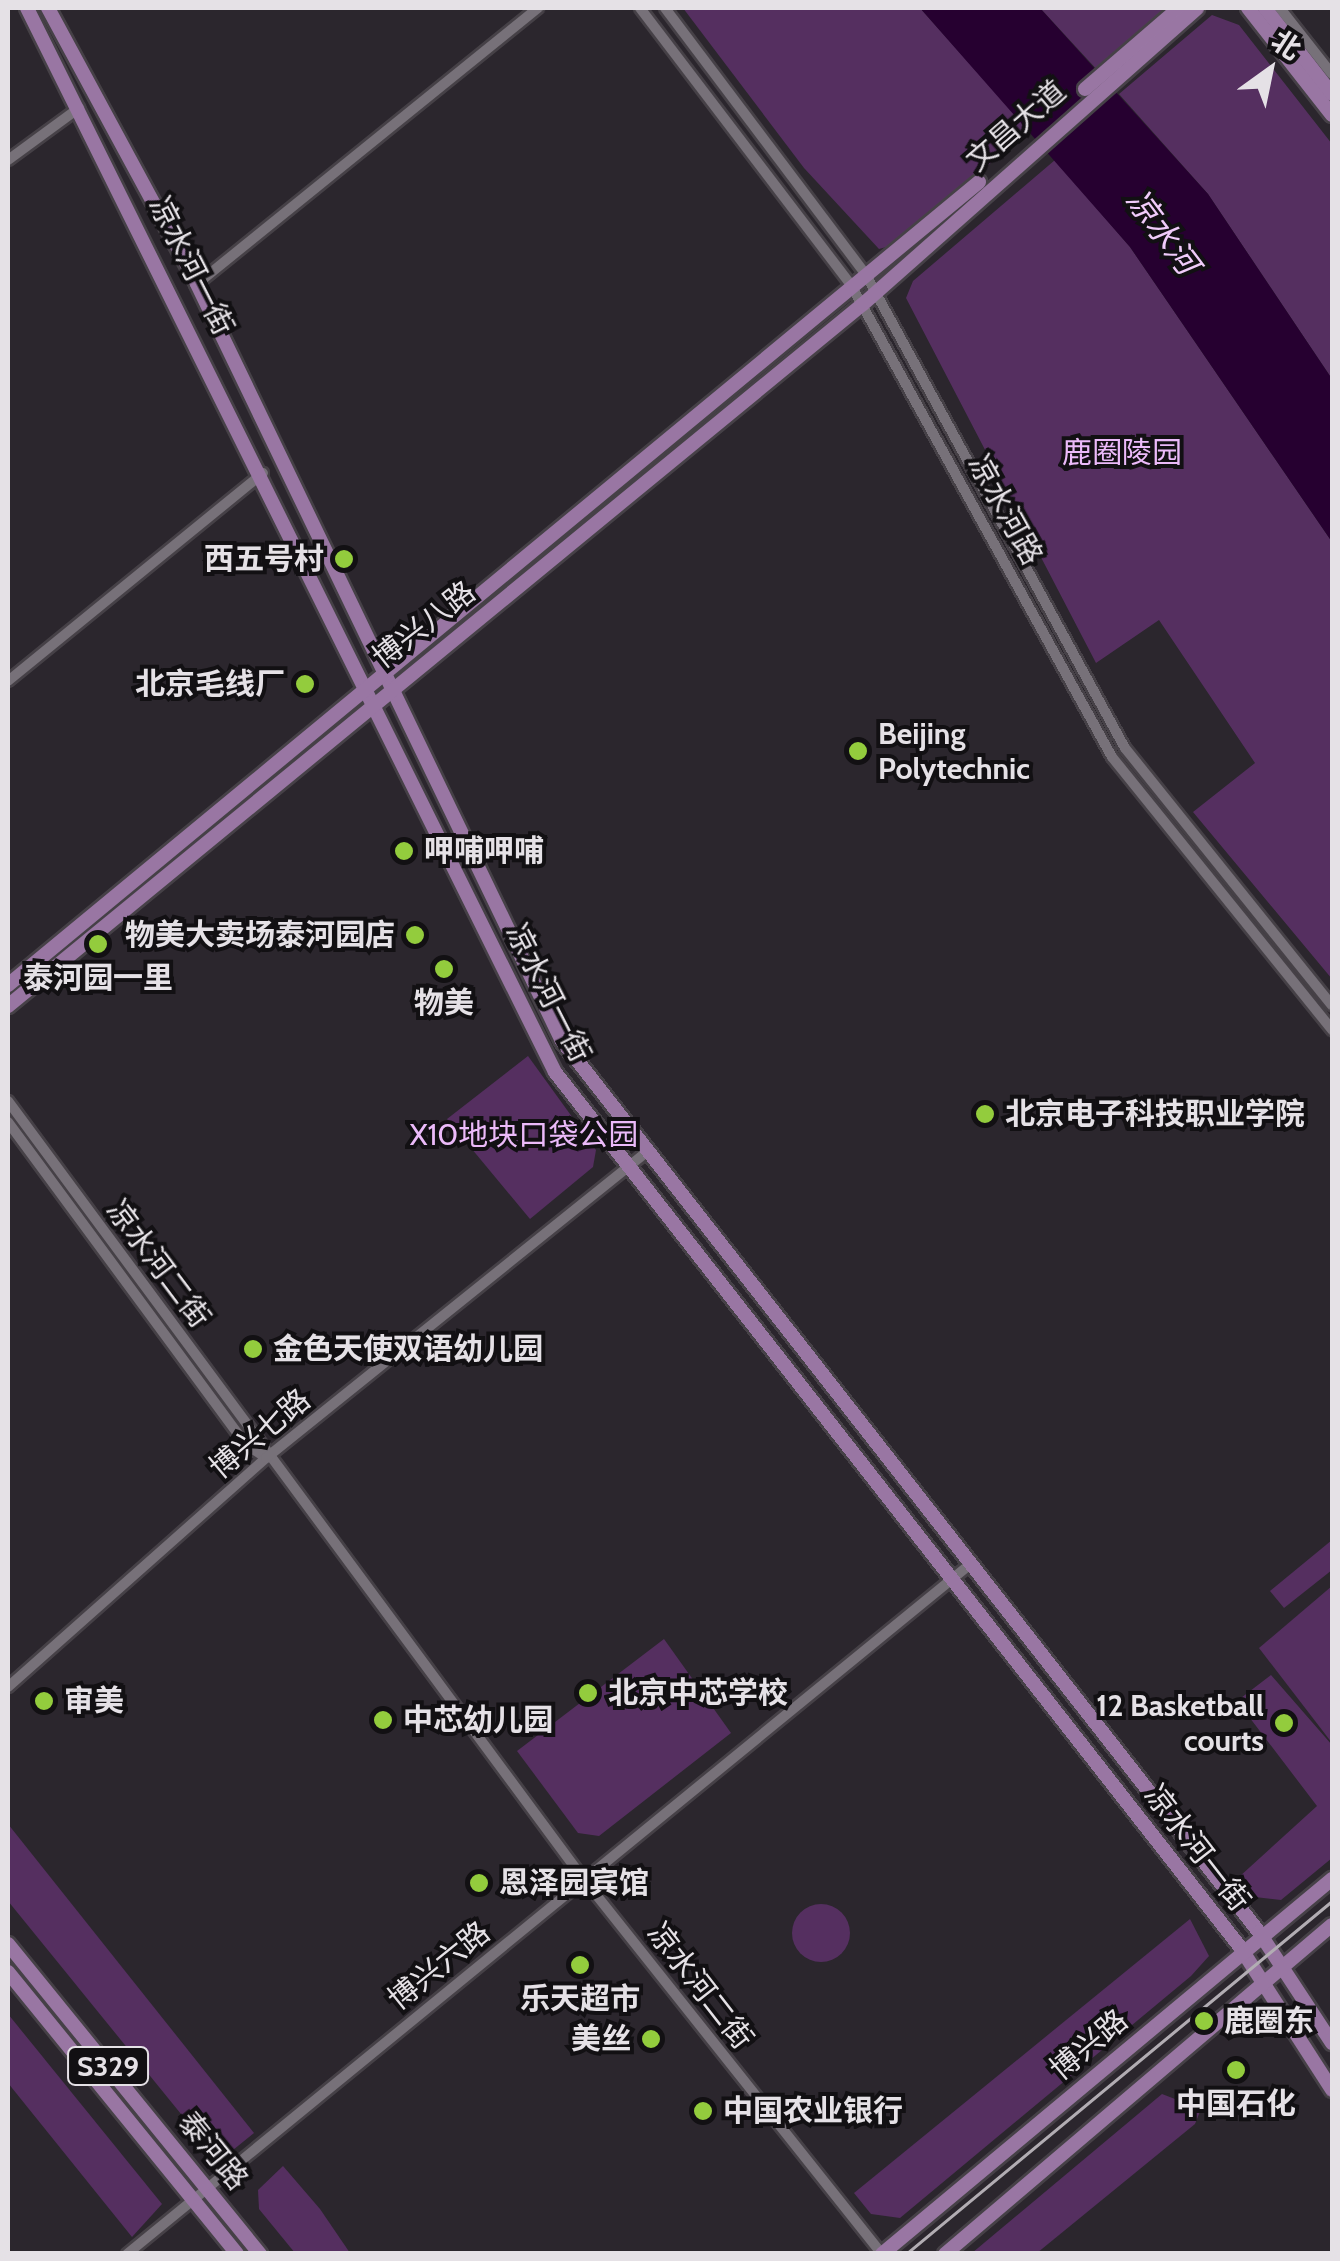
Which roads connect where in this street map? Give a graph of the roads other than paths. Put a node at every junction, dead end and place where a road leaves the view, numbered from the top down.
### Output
1 (27, 8) edge
2 (48, 8) edge
3 (538, 8) edge
4 (640, 8) edge
5 (665, 8) edge
6 (1179, 8) edge
7 (1197, 8) edge
8 (1248, 8) edge
9 (1265, 8) edge
10 (1280, 8) edge
11 (1153, 35) junction
12 (1332, 74) edge
13 (1332, 94) edge
14 (79, 108) junction
15 (1332, 115) edge
16 (8, 160) edge
17 (870, 280) junction
18 (197, 284) junction
19 (852, 284) junction
20 (863, 304) junction
21 (264, 472) junction
22 (386, 664) junction
23 (367, 679) junction
24 (8, 681) edge
25 (394, 684) junction
26 (375, 699) junction
27 (8, 984) edge
28 (1332, 1005) edge
29 (8, 1006) edge
30 (1332, 1030) edge
31 (8, 1101) edge
32 (619, 1115) junction
33 (8, 1122) edge
34 (598, 1128) junction
35 (646, 1153) junction
36 (628, 1168) junction
37 (266, 1458) junction
38 (969, 1565) junction
39 (951, 1580) junction
40 (8, 1687) edge
41 (582, 1877) junction
42 (1332, 1879) edge
43 (1332, 1925) edge
44 (1262, 1938) junction
45 (8, 1944) edge
46 (1244, 1952) junction
47 (1284, 1966) junction
48 (8, 1972) edge
49 (1266, 1982) junction
50 (1332, 2044) edge
51 (1332, 2090) edge
52 (208, 2188) junction
53 (194, 2200) junction
54 (882, 2253) edge
55 (127, 2254) edge
56 (237, 2254) edge
57 (260, 2254) edge
58 (944, 2254) edge

1 - 14 main road, 凉水河一街
2 - 18 main road, 凉水河一街
3 - 18 street
4 - 19 street, 凉水河路
5 - 17 street, 凉水河路
6 - 11 main road, 文昌大道
7 - 11 main road, 文昌大道
8 - 15 main road
9 - 13 main road
10 - 12 street
11 - 17 main road, 文昌大道
14 - 16 street
14 - 21 main road, 凉水河一街
17 - 19 main road, 博兴八路
17 - 20 main road, 博兴八路
17 - 28 street, 凉水河路
18 - 22 main road, 凉水河一街
19 - 20 street, 凉水河路
19 - 22 main road, 博兴八路
20 - 25 main road, 博兴八路
20 - 30 street, 凉水河路
21 - 23 main road, 凉水河一街
21 - 24 street
22 - 23 main road, 博兴八路
22 - 25 main road, 凉水河一街
23 - 26 main road, 凉水河一街
23 - 27 main road, 博兴八路
25 - 26 main road, 博兴八路
25 - 32 main road, 凉水河一街
26 - 29 main road, 博兴八路
26 - 34 main road, 凉水河一街
31 - 37 street, 凉水河二街
32 - 34 main road
32 - 35 main road, 凉水河一街
33 - 37 street, 凉水河二街
34 - 36 main road, 凉水河一街
35 - 36 street, 博兴七路
35 - 38 main road, 凉水河一街
36 - 37 street, 博兴七路
36 - 39 main road, 凉水河一街
37 - 40 street, 博兴七路
37 - 41 street, 凉水河二街
38 - 39 street, 博兴六路
38 - 44 main road, 凉水河一街
39 - 41 street, 博兴六路
39 - 46 main road, 凉水河一街
41 - 52 street, 博兴六路
41 - 54 street, 凉水河二街
42 - 44 main road, 博兴路
43 - 47 main road
44 - 46 main road, 博兴路
44 - 47 main road, 凉水河一街
45 - 52 main road, 泰河路 / S329
46 - 49 main road, 凉水河一街
46 - 54 main road, 博兴路
47 - 49 main road
47 - 50 main road, 凉水河一街
48 - 53 main road, 泰河路 / S329
49 - 51 main road, 凉水河一街
49 - 58 main road
52 - 53 street, 博兴六路
52 - 57 main road, 泰河路 / S329
53 - 55 street, 博兴六路
53 - 56 main road, 泰河路 / S329

